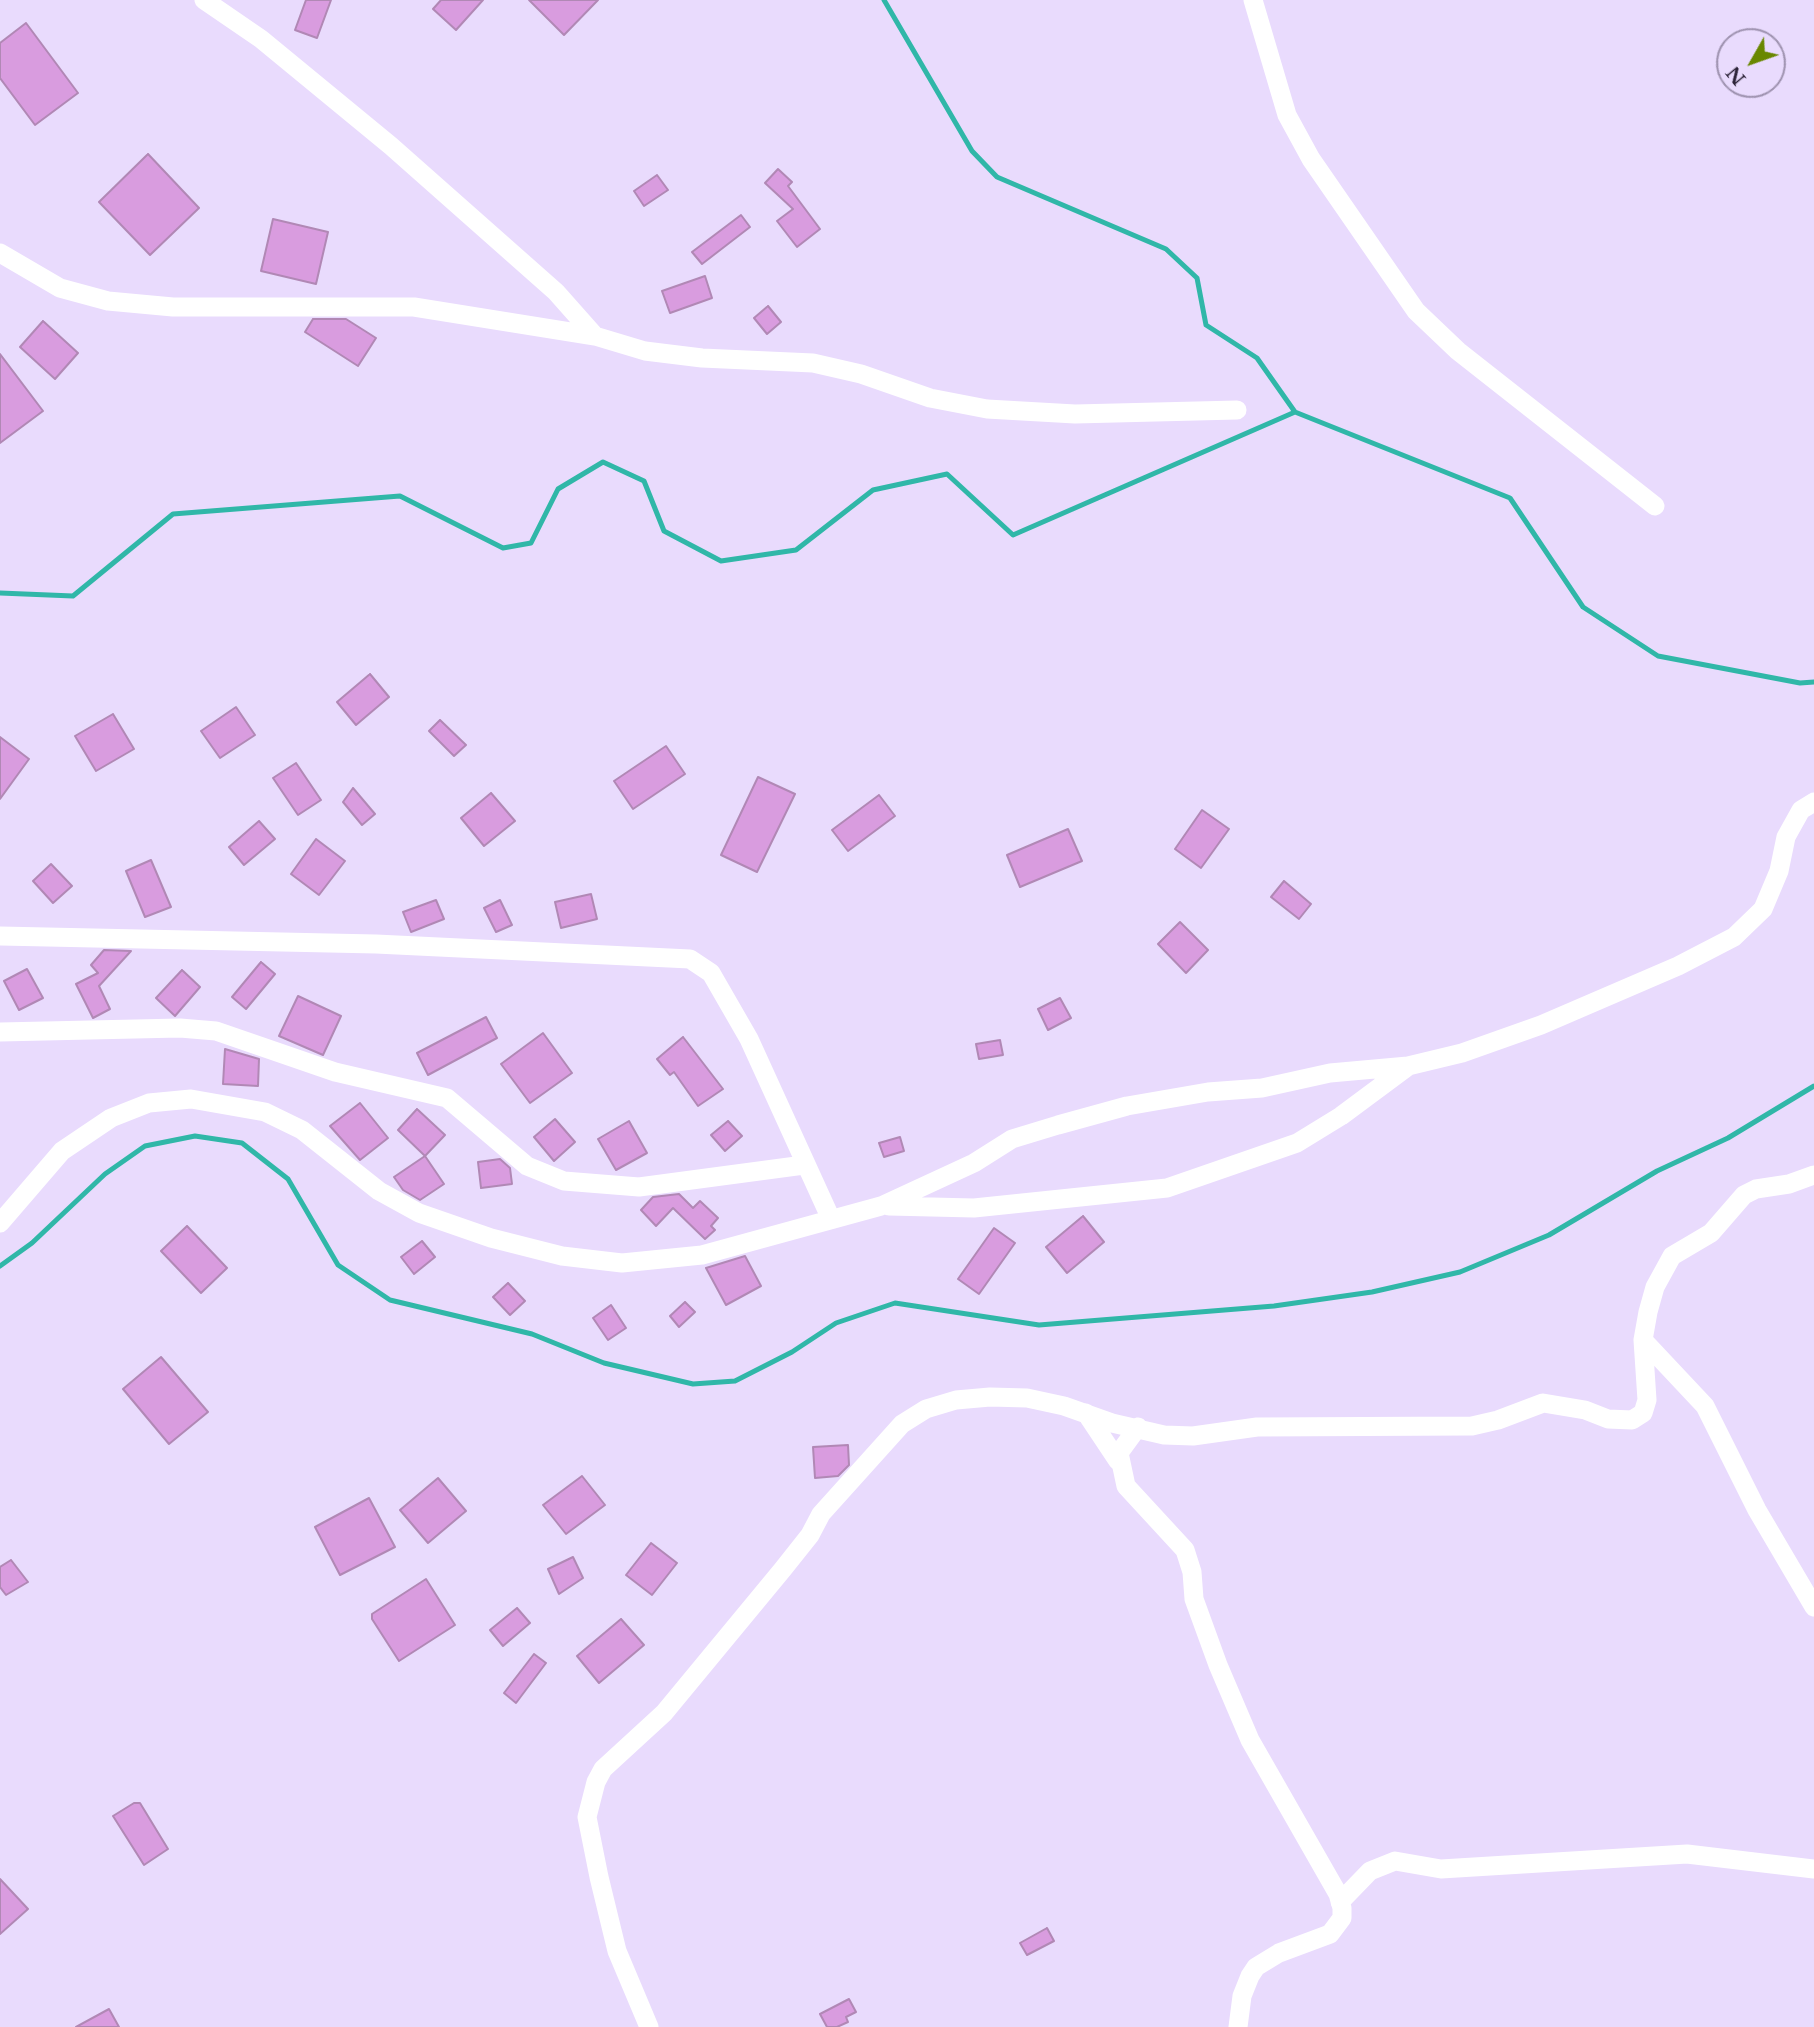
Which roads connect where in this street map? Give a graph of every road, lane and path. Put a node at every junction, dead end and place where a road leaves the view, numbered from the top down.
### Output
1 (204, 0) edge
2 (1253, 0) edge
3 (0, 253) edge
4 (595, 336) junction
5 (1237, 410) dead end
6 (1655, 506) dead end
7 (1814, 802) edge
8 (0, 936) edge
9 (0, 1032) edge
10 (1408, 1066) junction
11 (804, 1165) junction
12 (1814, 1175) edge
13 (881, 1206) junction
14 (831, 1219) junction
15 (0, 1223) edge
16 (1643, 1340) junction
17 (1086, 1413) junction
18 (1138, 1427) junction
19 (1118, 1461) junction
20 (1814, 1607) edge
21 (1814, 1869) edge
22 (1340, 1902) junction
23 (649, 2027) edge
24 (1238, 2027) edge

1 - 4 street
2 - 6 street
3 - 4 street
4 - 5 street
7 - 10 street
8 - 11 street
9 - 11 street
10 - 13 street
10 - 13 street
11 - 14 street
12 - 16 street
13 - 14 street
14 - 15 street
16 - 18 street
16 - 20 street
17 - 18 street
17 - 19 street
17 - 23 street
18 - 19 street
19 - 22 street
21 - 22 street
22 - 24 street

